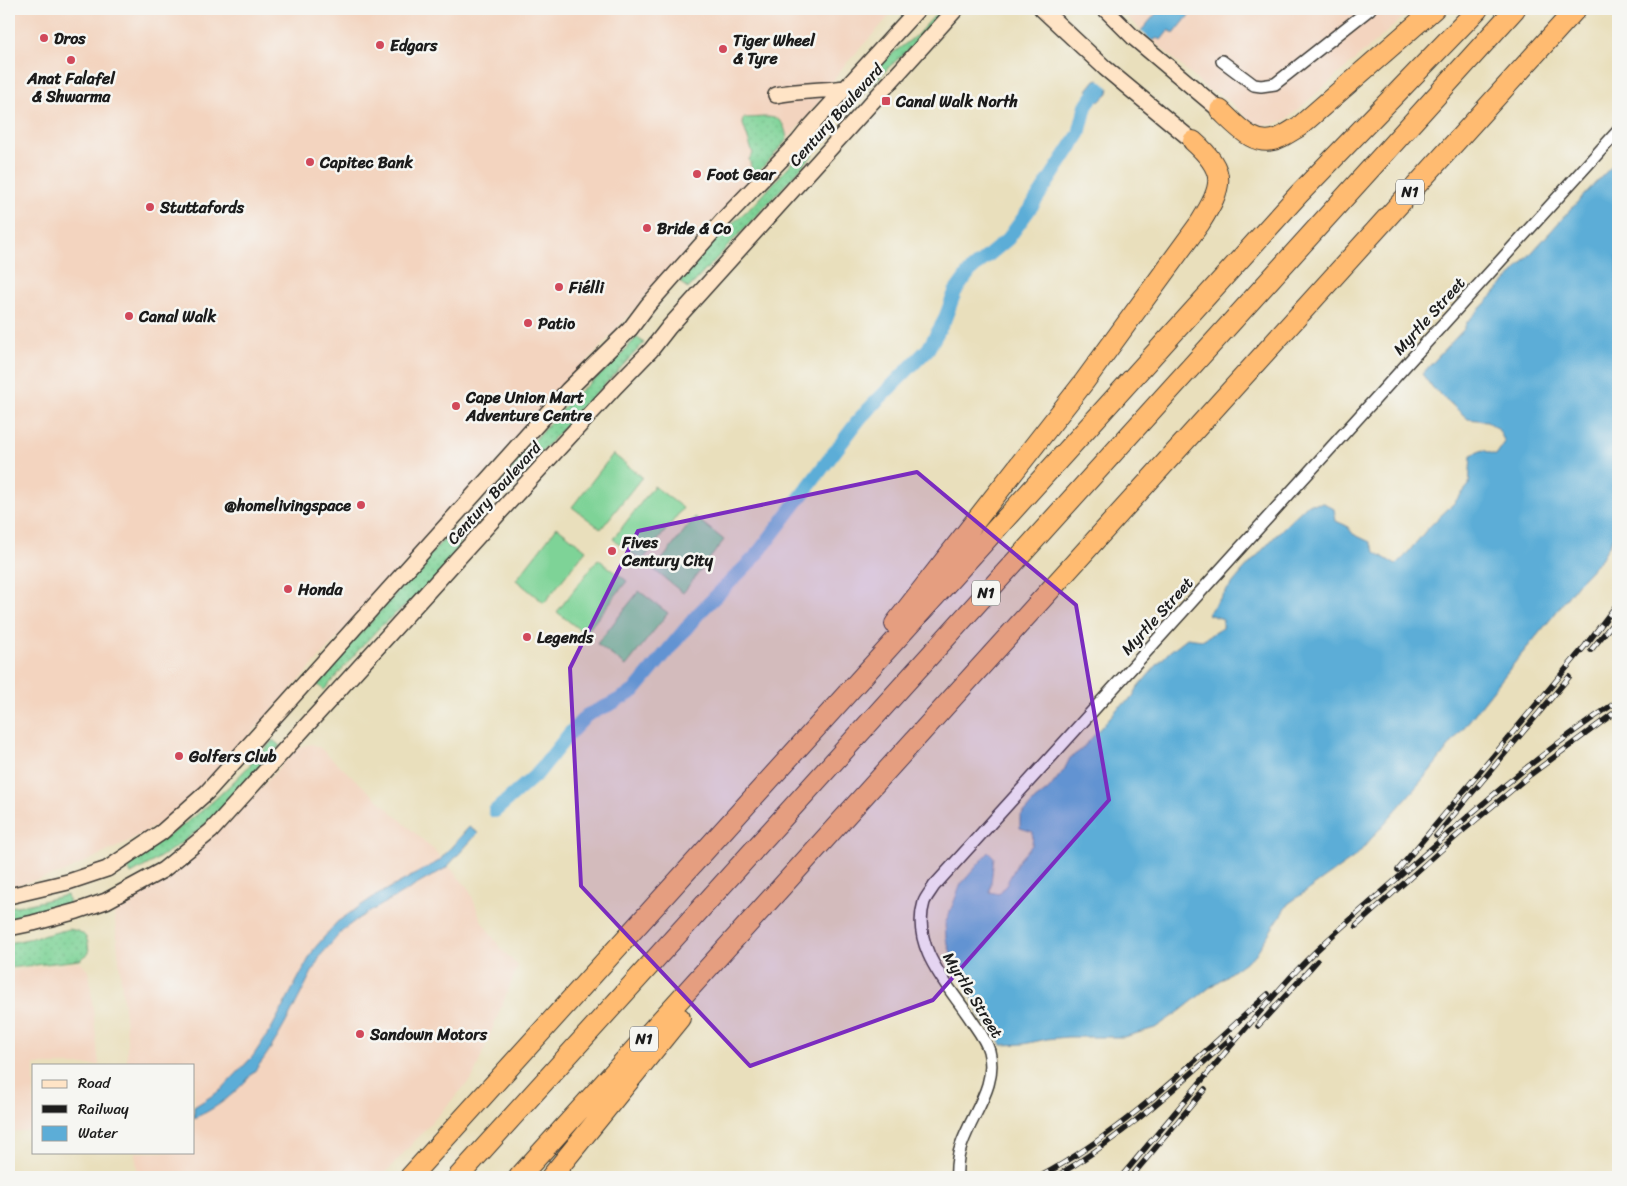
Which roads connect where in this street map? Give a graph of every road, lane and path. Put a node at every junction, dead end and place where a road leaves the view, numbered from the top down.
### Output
1 (918, 9) edge
2 (956, 9) edge
3 (1042, 9) edge
4 (1104, 9) edge
5 (1370, 9) edge
6 (1434, 9) edge
7 (1478, 9) edge
8 (1515, 9) edge
9 (1576, 9) edge
10 (1222, 61) dead end
11 (846, 88) junction
12 (776, 95) dead end
13 (1218, 108) joint
14 (1618, 131) edge
15 (1191, 139) joint
16 (762, 789) junction
17 (9, 896) edge
18 (769, 901) junction
19 (9, 928) edge
20 (410, 1177) edge
21 (458, 1177) edge
22 (519, 1177) edge
23 (551, 1177) edge
24 (957, 1177) edge

1 - 11 main road, Century Boulevard
2 - 19 main road, Century Boulevard
3 - 15 main road
4 - 13 main road
5 - 10 street
6 - 13 highway
7 - 16 highway
8 - 21 highway, N1
9 - 18 highway, N1
11 - 12 main road
11 - 17 main road, Century Boulevard
14 - 24 street, Myrtle Street
15 - 16 highway
16 - 20 highway
18 - 22 highway, N1
18 - 23 highway

